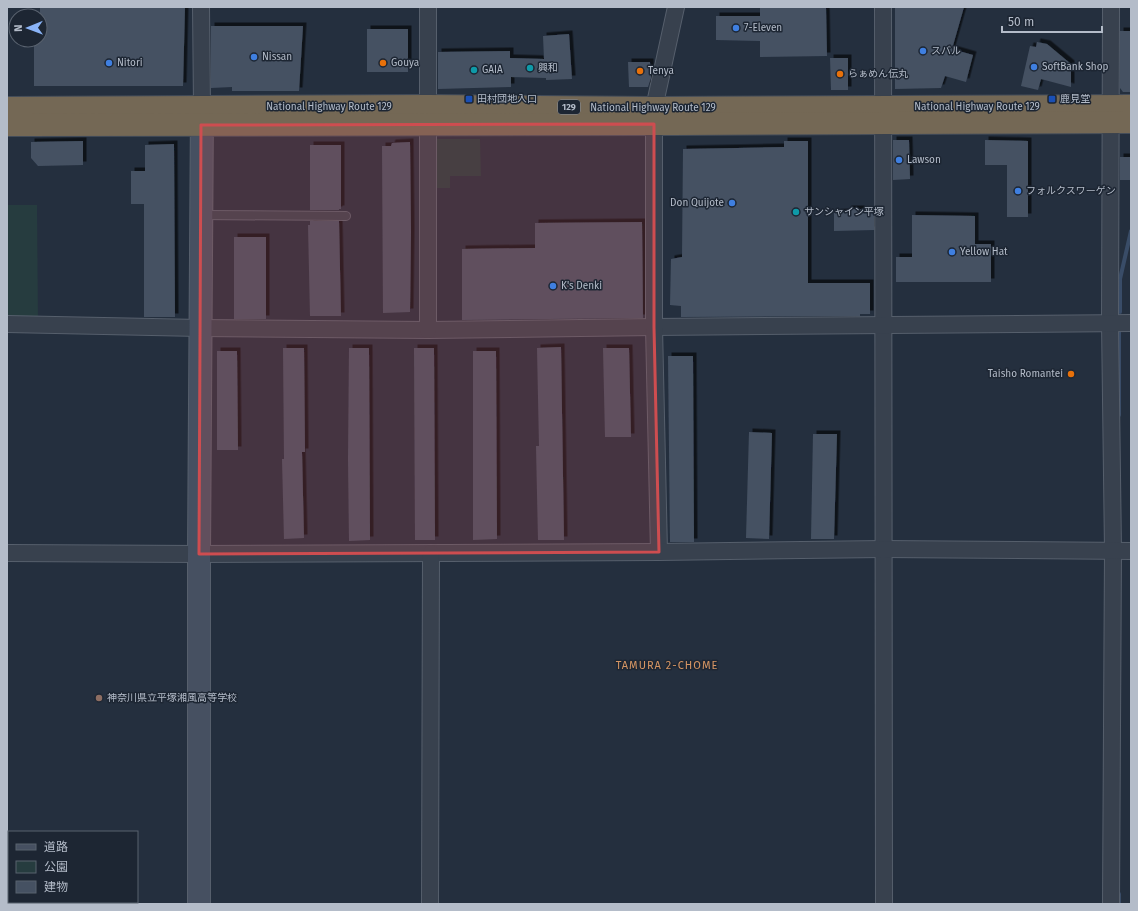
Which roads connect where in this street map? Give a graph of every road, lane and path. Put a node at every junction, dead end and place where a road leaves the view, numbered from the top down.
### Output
1 (201, 7) edge
2 (428, 7) edge
3 (676, 7) edge
4 (883, 7) edge
5 (1111, 7) edge
6 (7, 108) edge
7 (1120, 114) edge
8 (428, 115) junction
9 (202, 116) junction
10 (654, 116) junction
11 (884, 116) junction
12 (7, 125) edge
13 (201, 215) junction
14 (346, 216) dead end
15 (1110, 323) junction
16 (1131, 323) edge
17 (7, 324) edge
18 (884, 325) junction
19 (654, 327) junction
20 (200, 328) junction
21 (428, 330) junction
22 (883, 549) junction
23 (1112, 551) junction
24 (1131, 551) edge
25 (658, 552) junction
26 (7, 553) edge
27 (431, 553) junction
28 (199, 554) junction
29 (199, 904) edge
30 (430, 904) edge
31 (884, 904) edge
32 (1111, 904) edge

1 - 9 street
2 - 8 street
3 - 10 street
4 - 11 street
5 - 7 street
6 - 9 highway, National Highway Route 129 / 129
7 - 11 highway, National Highway Route 129 / 129
7 - 15 street
8 - 9 highway, National Highway Route 129 / 129
8 - 10 highway, National Highway Route 129 / 129
8 - 21 street
9 - 12 highway, National Highway Route 129 / 129
9 - 13 street
10 - 11 highway, National Highway Route 129 / 129
10 - 19 street
11 - 18 street
13 - 14 lane
13 - 20 street
15 - 16 street
15 - 18 street
15 - 23 street
17 - 20 street
18 - 19 street
18 - 22 street
19 - 21 street
19 - 25 street
20 - 21 street
20 - 28 street
22 - 23 street
22 - 25 street
22 - 31 street
23 - 24 street
23 - 32 street
25 - 27 street
26 - 28 street
27 - 28 street
27 - 30 street
28 - 29 street

